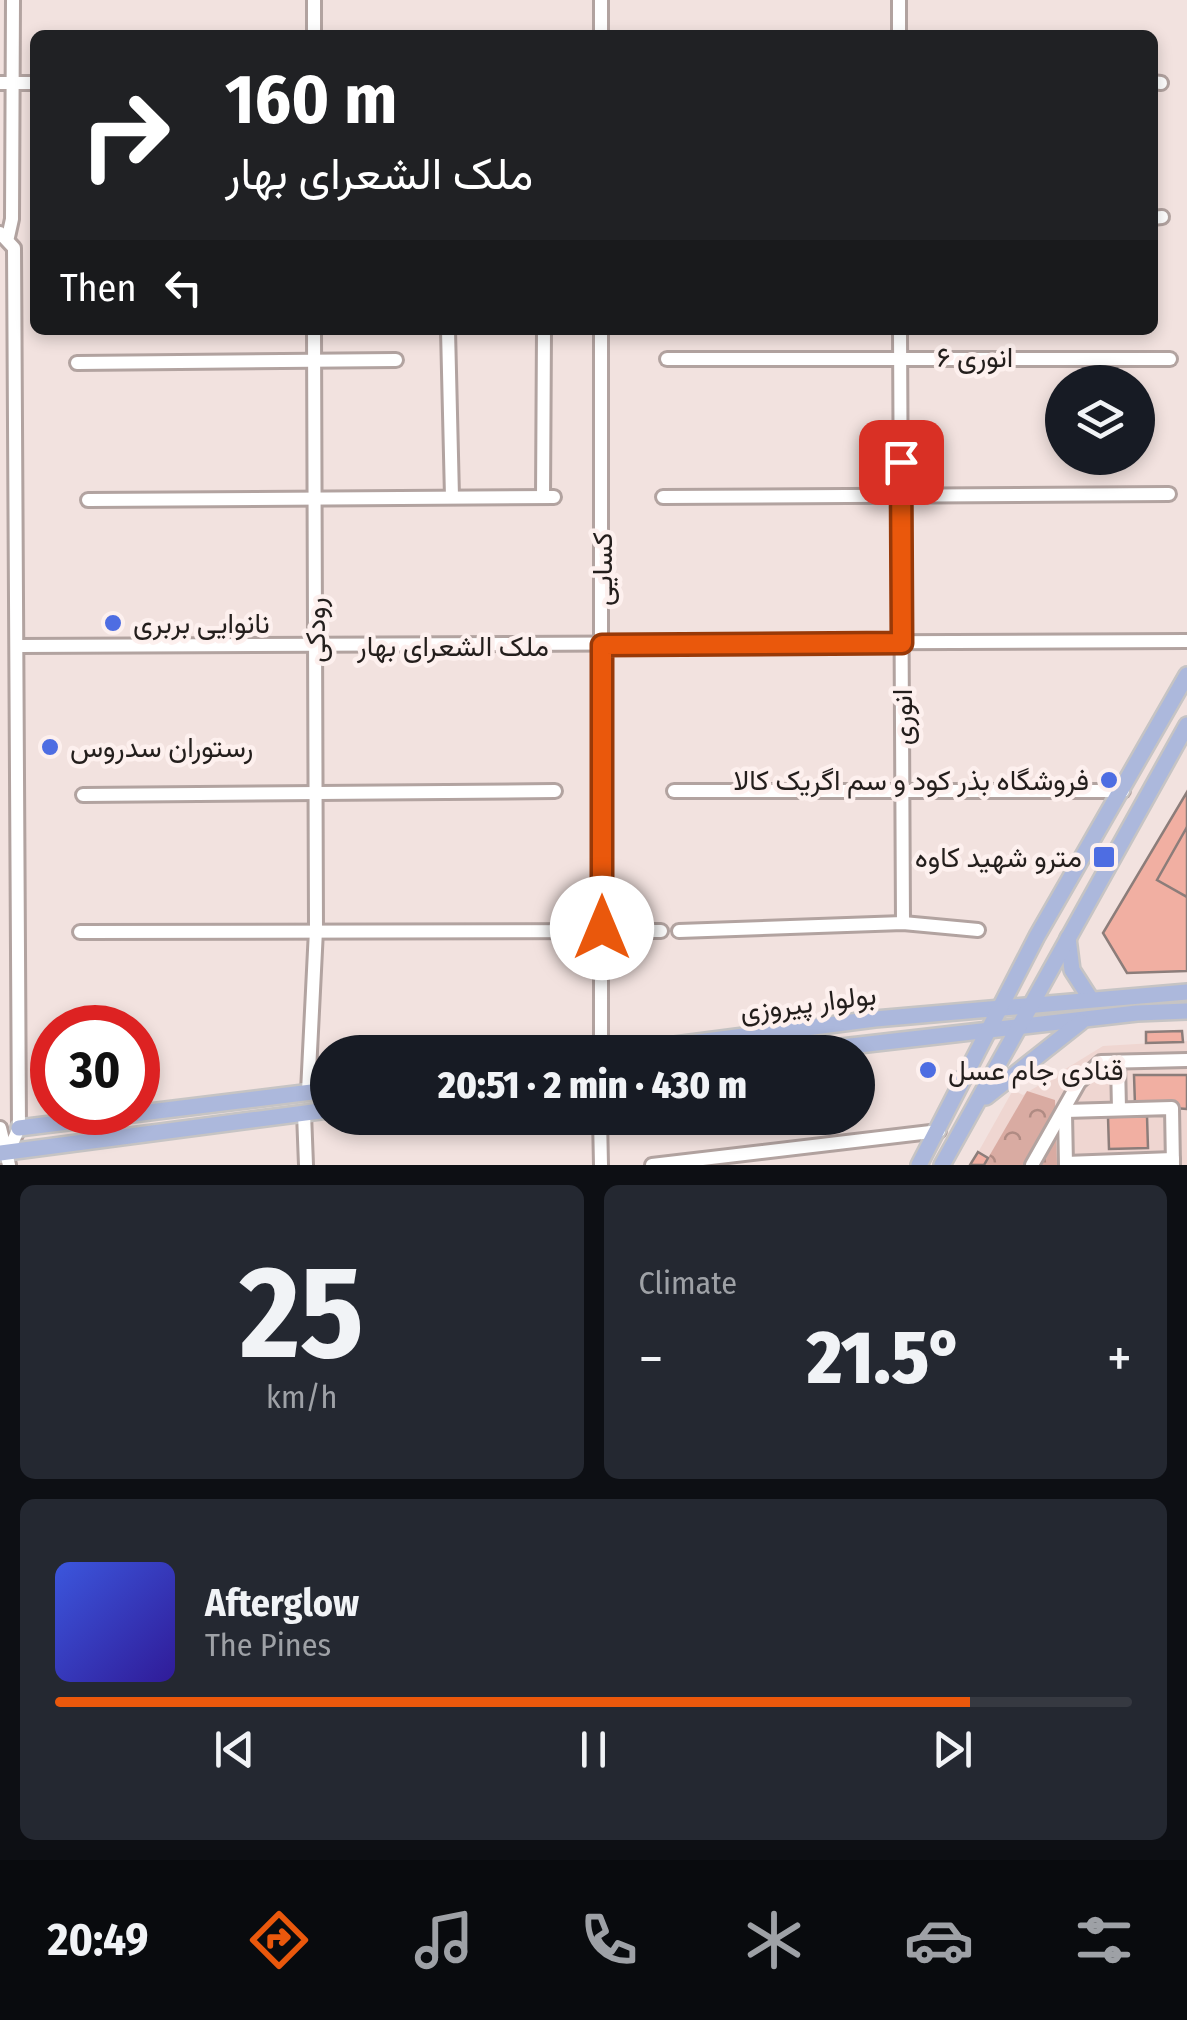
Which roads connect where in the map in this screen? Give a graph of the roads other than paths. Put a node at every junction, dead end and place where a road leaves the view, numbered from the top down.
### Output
1 (13, 0) edge
2 (314, 0) edge
3 (601, 0) edge
4 (899, 0) edge
5 (314, 30) edge
6 (601, 30) edge
7 (899, 30) edge
8 (6, 83) edge
9 (4, 235) edge
10 (12, 257) junction
11 (0, 266) edge
12 (314, 335) edge
13 (448, 335) edge
14 (544, 335) edge
15 (601, 335) edge
16 (900, 335) edge
17 (900, 357) junction
18 (667, 359) dead end
19 (1170, 359) dead end
20 (396, 360) dead end
21 (314, 361) junction
22 (76, 363) dead end
23 (0, 453) edge
24 (15, 454) junction
25 (1169, 494) dead end
26 (901, 496) junction
27 (452, 497) junction
28 (664, 497) dead end
29 (315, 498) junction
30 (88, 500) dead end
31 (1187, 641) edge
32 (902, 643) junction
33 (602, 645) junction
34 (18, 646) junction
35 (315, 647) junction
36 (1187, 675) edge
37 (1187, 725) edge
38 (674, 790) dead end
39 (554, 791) dead end
40 (902, 791) junction
41 (1123, 791) junction
42 (316, 793) junction
43 (84, 795) dead end
44 (0, 884) edge
45 (18, 884) junction
46 (902, 923) junction
47 (602, 928) junction
48 (316, 930) junction
49 (978, 930) dead end
50 (661, 931) dead end
51 (679, 931) dead end
52 (80, 932) dead end
53 (1068, 936) junction
54 (1187, 992) edge
55 (1090, 998) junction
56 (1031, 1004) junction
57 (1001, 1007) junction
58 (1187, 1011) edge
59 (1086, 1018) junction
60 (1019, 1026) junction
61 (990, 1030) junction
62 (602, 1035) edge
63 (765, 1035) edge
64 (944, 1036) junction
65 (875, 1044) edge
66 (1187, 1060) edge
67 (1118, 1063) junction
68 (970, 1070) junction
69 (308, 1092) joint
70 (1119, 1109) junction
71 (972, 1110) junction
72 (1065, 1111) junction
73 (310, 1113) edge
74 (304, 1114) junction
75 (1180, 1122) edge
76 (19, 1128) junction
77 (0, 1129) edge
78 (938, 1131) junction
79 (600, 1135) edge
80 (6, 1157) edge
81 (1173, 1162) edge
82 (1066, 1164) edge
83 (306, 1165) edge
84 (601, 1165) edge
85 (652, 1165) edge
86 (919, 1165) edge
87 (942, 1165) edge
88 (1032, 1165) edge

1 - 8 street
2 - 5 street
3 - 6 street
4 - 7 street
8 - 9 street
9 - 10 street
10 - 11 street
10 - 24 street
12 - 21 street, رودکی
13 - 27 street
14 - 27 street
15 - 33 street, کسایی
16 - 17 street, انوری
17 - 18 street, انوری ۶
17 - 19 street, انوری ۶
17 - 26 street, انوری
20 - 21 street
21 - 22 street
21 - 29 street, رودکی
23 - 24 street
24 - 34 street
25 - 26 street
26 - 28 street
26 - 32 street, انوری
27 - 29 street
29 - 30 street
29 - 35 street, رودکی
31 - 32 street, ملک الشعرای بهار
32 - 33 street, ملک الشعرای بهار
32 - 40 street, انوری
33 - 35 street, ملک الشعرای بهار
33 - 47 street, کسایی
34 - 35 street, ملک الشعرای بهار
34 - 45 street
35 - 42 street, رودکی
36 - 41 main road
37 - 53 main road
38 - 40 street
39 - 42 street
40 - 41 street
40 - 46 street, انوری
41 - 57 main road
42 - 43 street
42 - 48 street, رودکی
44 - 45 street
45 - 76 street
46 - 49 street
46 - 51 street
47 - 48 street
47 - 50 street
47 - 62 street, کسایی
48 - 52 street
48 - 69 street, رودکی
53 - 55 main road
53 - 56 main road
54 - 55 main road
55 - 56 main road
56 - 57 main road, بولوار پیروزی
56 - 60 main road
57 - 61 main road
57 - 63 main road, بولوار پیروزی
58 - 59 main road
59 - 60 main road
59 - 71 main road
60 - 61 main road, بولوار پیروزی
60 - 71 main road
61 - 64 main road, بولوار پیروزی
61 - 68 main road
64 - 65 main road, بولوار پیروزی
64 - 68 main road
66 - 67 street
67 - 70 street
67 - 72 street
68 - 78 main road
69 - 76 main road
70 - 72 street
70 - 75 street
71 - 87 main road
72 - 82 street
72 - 88 street
73 - 74 main road
74 - 80 main road
74 - 83 street
75 - 81 street
76 - 77 street
76 - 80 street
77 - 80 street
78 - 85 street
78 - 86 main road
79 - 84 street
81 - 82 street

